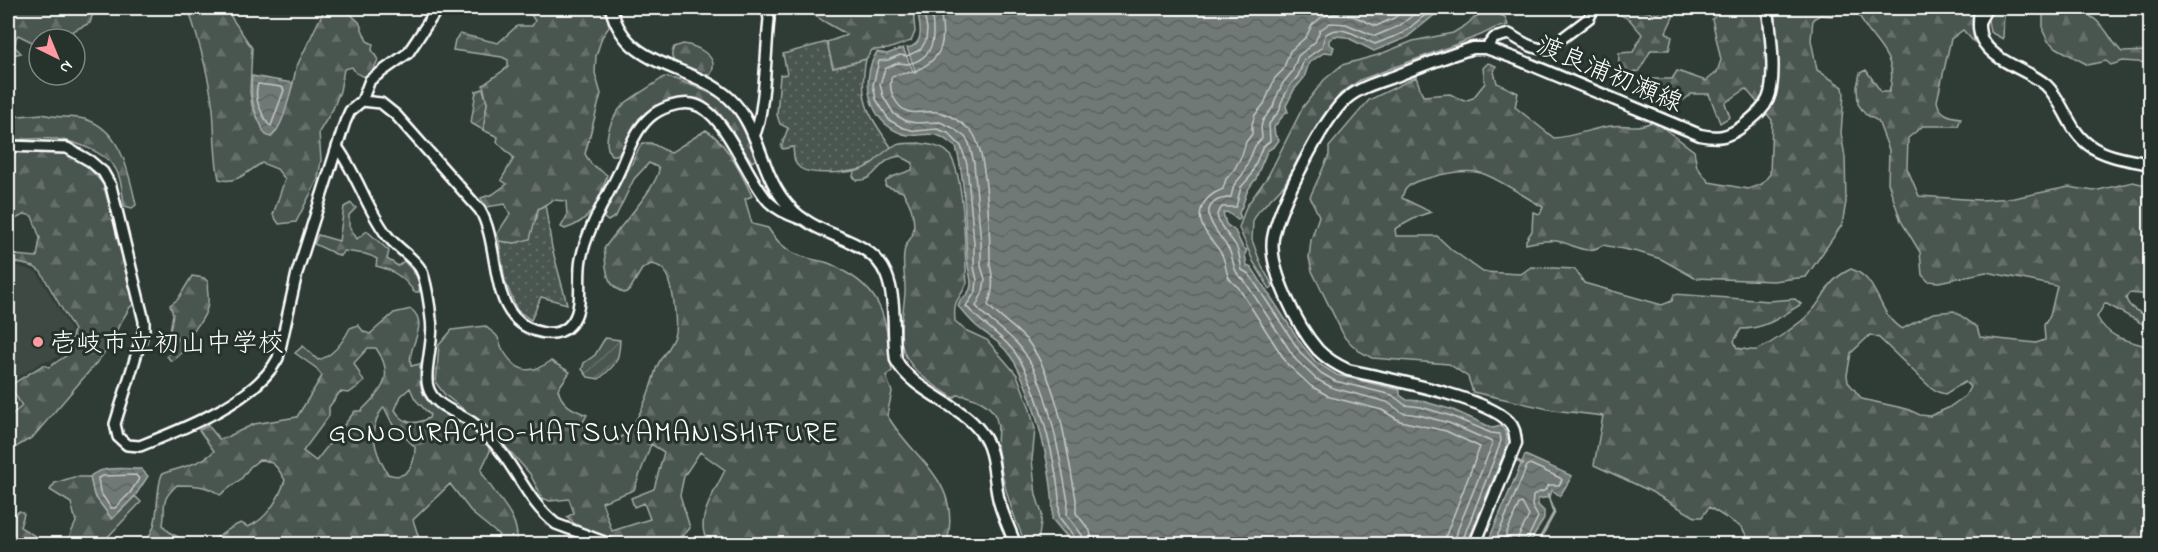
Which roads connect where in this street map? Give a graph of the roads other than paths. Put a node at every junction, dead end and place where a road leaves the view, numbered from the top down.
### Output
1 (438, 8) edge
2 (611, 8) edge
3 (767, 8) edge
4 (1594, 8) edge
5 (1768, 8) edge
6 (1980, 8) edge
7 (1988, 8) edge
8 (1979, 23) junction
9 (1486, 48) junction
10 (362, 101) junction
11 (754, 136) junction
12 (8, 146) edge
13 (337, 147) junction
14 (2151, 164) edge
15 (804, 220) junction
16 (609, 544) edge
17 (1015, 544) edge
18 (1475, 544) edge

1 - 10 street
2 - 11 main road
3 - 11 street
4 - 9 street
5 - 9 main road, 渡良浦初瀬線
6 - 8 main road
7 - 8 street
8 - 14 main road
9 - 18 main road, 渡良浦初瀬線
10 - 13 street
10 - 15 street
11 - 15 main road
12 - 13 street
13 - 16 street
15 - 17 main road

